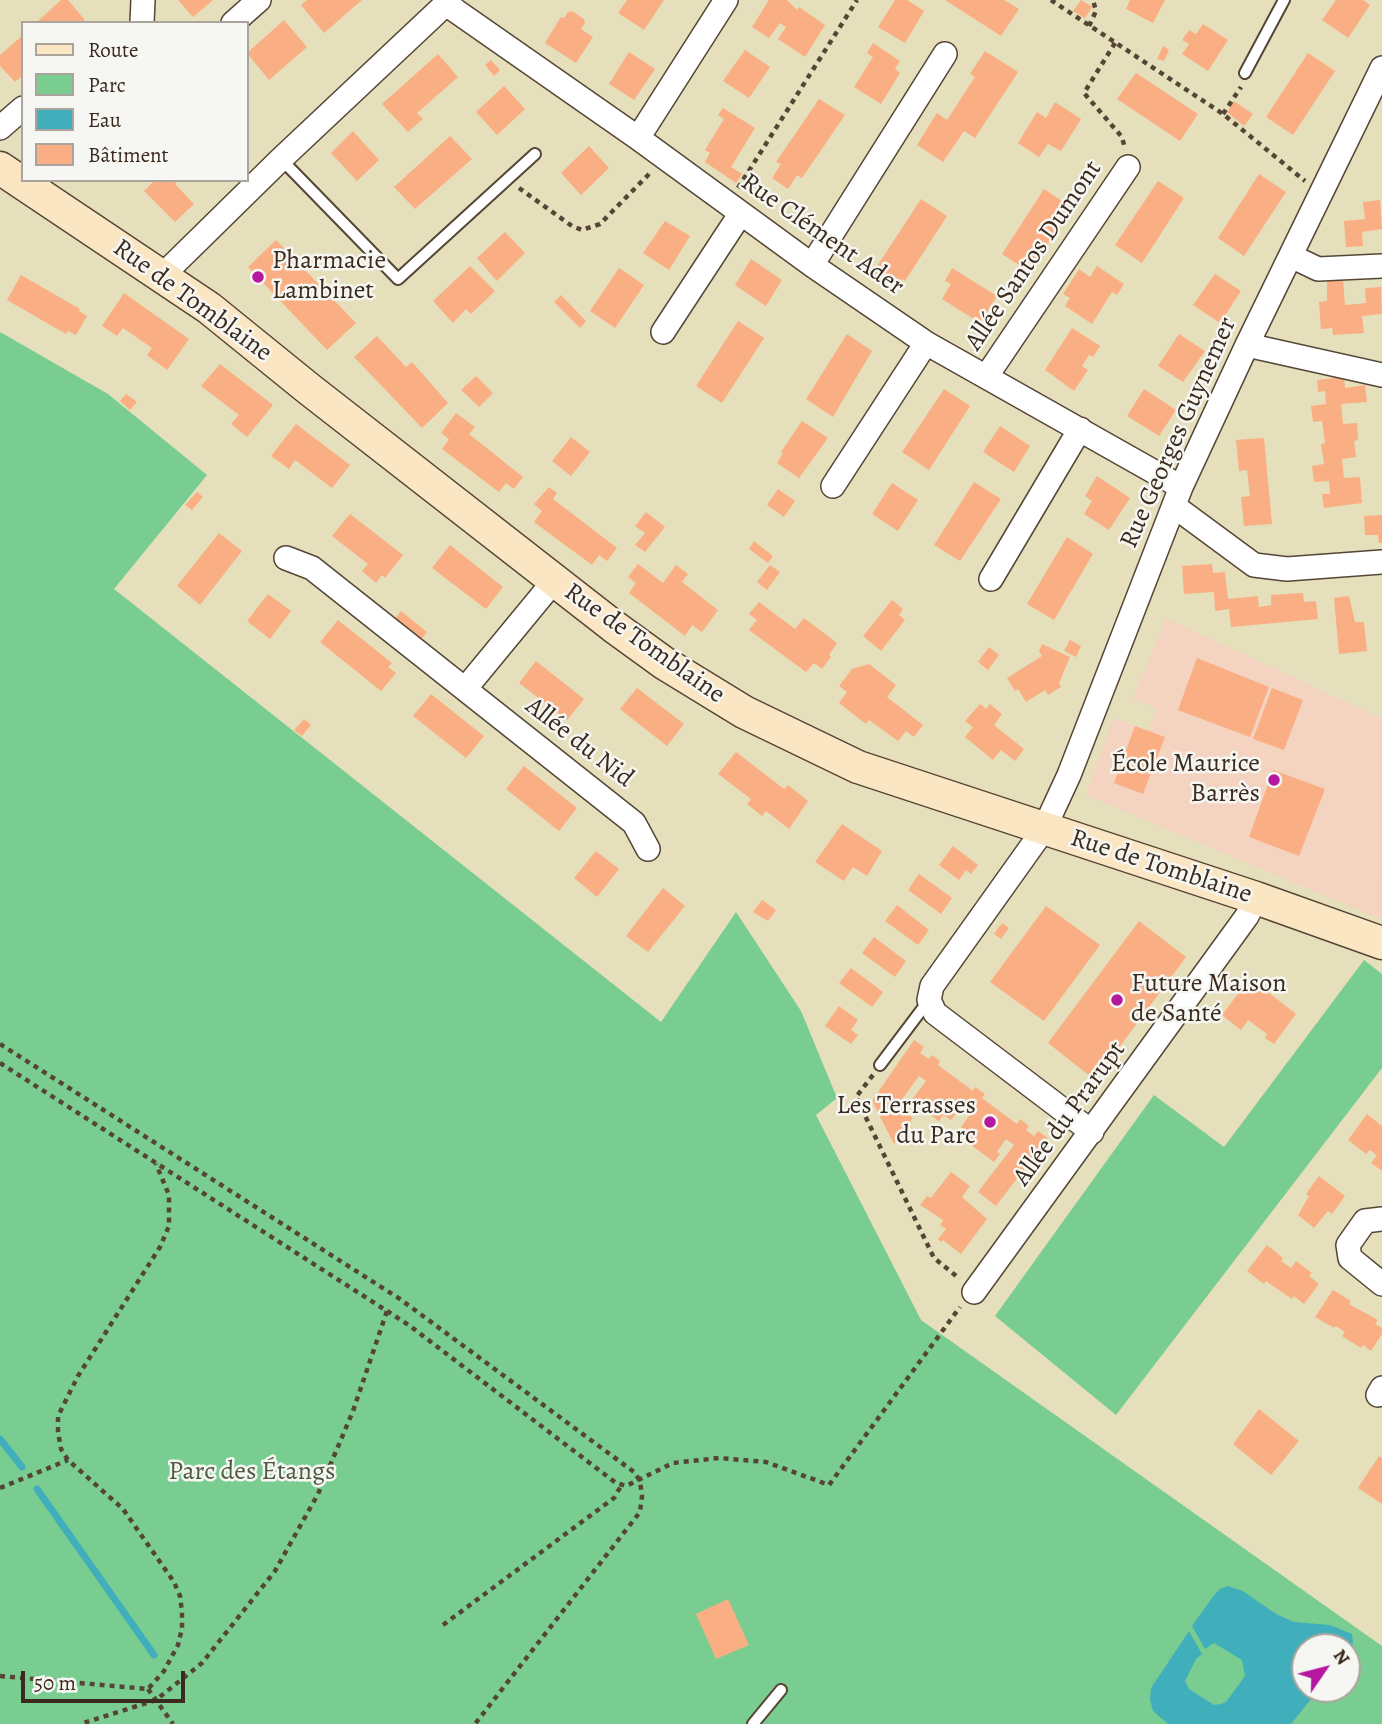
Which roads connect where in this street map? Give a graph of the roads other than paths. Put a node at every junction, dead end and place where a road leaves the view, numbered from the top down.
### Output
1 (143, 0) edge
2 (259, 0) edge
3 (726, 0) edge
4 (1284, 0) edge
5 (448, 2) edge
6 (142, 21) edge
7 (235, 21) edge
8 (945, 54) dead end
9 (1382, 68) edge
10 (1245, 73) road end
11 (21, 110) edge
12 (0, 128) edge
13 (638, 138) junction
14 (535, 153) dead end
15 (281, 159) junction
16 (1128, 167) road end
17 (0, 168) edge
18 (21, 182) edge
19 (21, 182) edge
20 (735, 208) junction
21 (1291, 256) junction
22 (812, 265) junction
23 (1382, 265) edge
24 (164, 277) junction
25 (663, 332) dead end
26 (926, 343) junction
27 (1247, 345) junction
28 (1382, 375) edge
29 (986, 377) junction
30 (1080, 429) junction
31 (833, 486) dead end
32 (1177, 496) junction
33 (286, 558) dead end
34 (1382, 562) edge
35 (991, 579) dead end
36 (554, 581) junction
37 (465, 689) junction
38 (1044, 829) junction
39 (648, 849) dead end
40 (1256, 898) junction
41 (1382, 943) edge
42 (929, 1000) junction
43 (880, 1065) road end
44 (1092, 1132) junction
45 (1382, 1219) edge
46 (1382, 1284) edge
47 (974, 1292) road end
48 (781, 1690) dead end
49 (753, 1724) edge

1 - 6 street
2 - 7 street
3 - 13 street
4 - 10 lane
5 - 13 street, Rue Clément Ader
5 - 15 street
8 - 22 street
9 - 21 street, Rue Georges Guynemer
11 - 12 street
13 - 20 street, Rue Clément Ader
14 - 15 lane
15 - 24 street
16 - 29 street, Allée Santos Dumont
17 - 18 main road, Rue de Tomblaine
19 - 24 main road, Rue de Tomblaine
20 - 22 street, Rue Clément Ader
20 - 25 street
21 - 23 street
21 - 27 street, Rue Georges Guynemer
22 - 26 street, Rue Clément Ader
24 - 36 main road, Rue de Tomblaine
26 - 29 street, Rue Clément Ader
26 - 31 street
27 - 28 street
27 - 32 street, Rue Georges Guynemer
29 - 30 street, Rue Clément Ader
30 - 32 street, Rue Clément Ader
30 - 35 street
32 - 34 street, Rue Clément Ader
32 - 38 street, Rue Georges Guynemer
33 - 37 street, Allée du Nid
36 - 37 street
36 - 38 main road, Rue de Tomblaine
37 - 39 street, Allée du Nid
38 - 40 main road, Rue de Tomblaine
38 - 42 street, Rue Georges Guynemer
40 - 41 main road, Rue de Tomblaine
40 - 44 street, Allée du Prarupt
42 - 43 lane
42 - 44 street
44 - 47 street, Allée du Prarupt
45 - 46 street
48 - 49 lane

